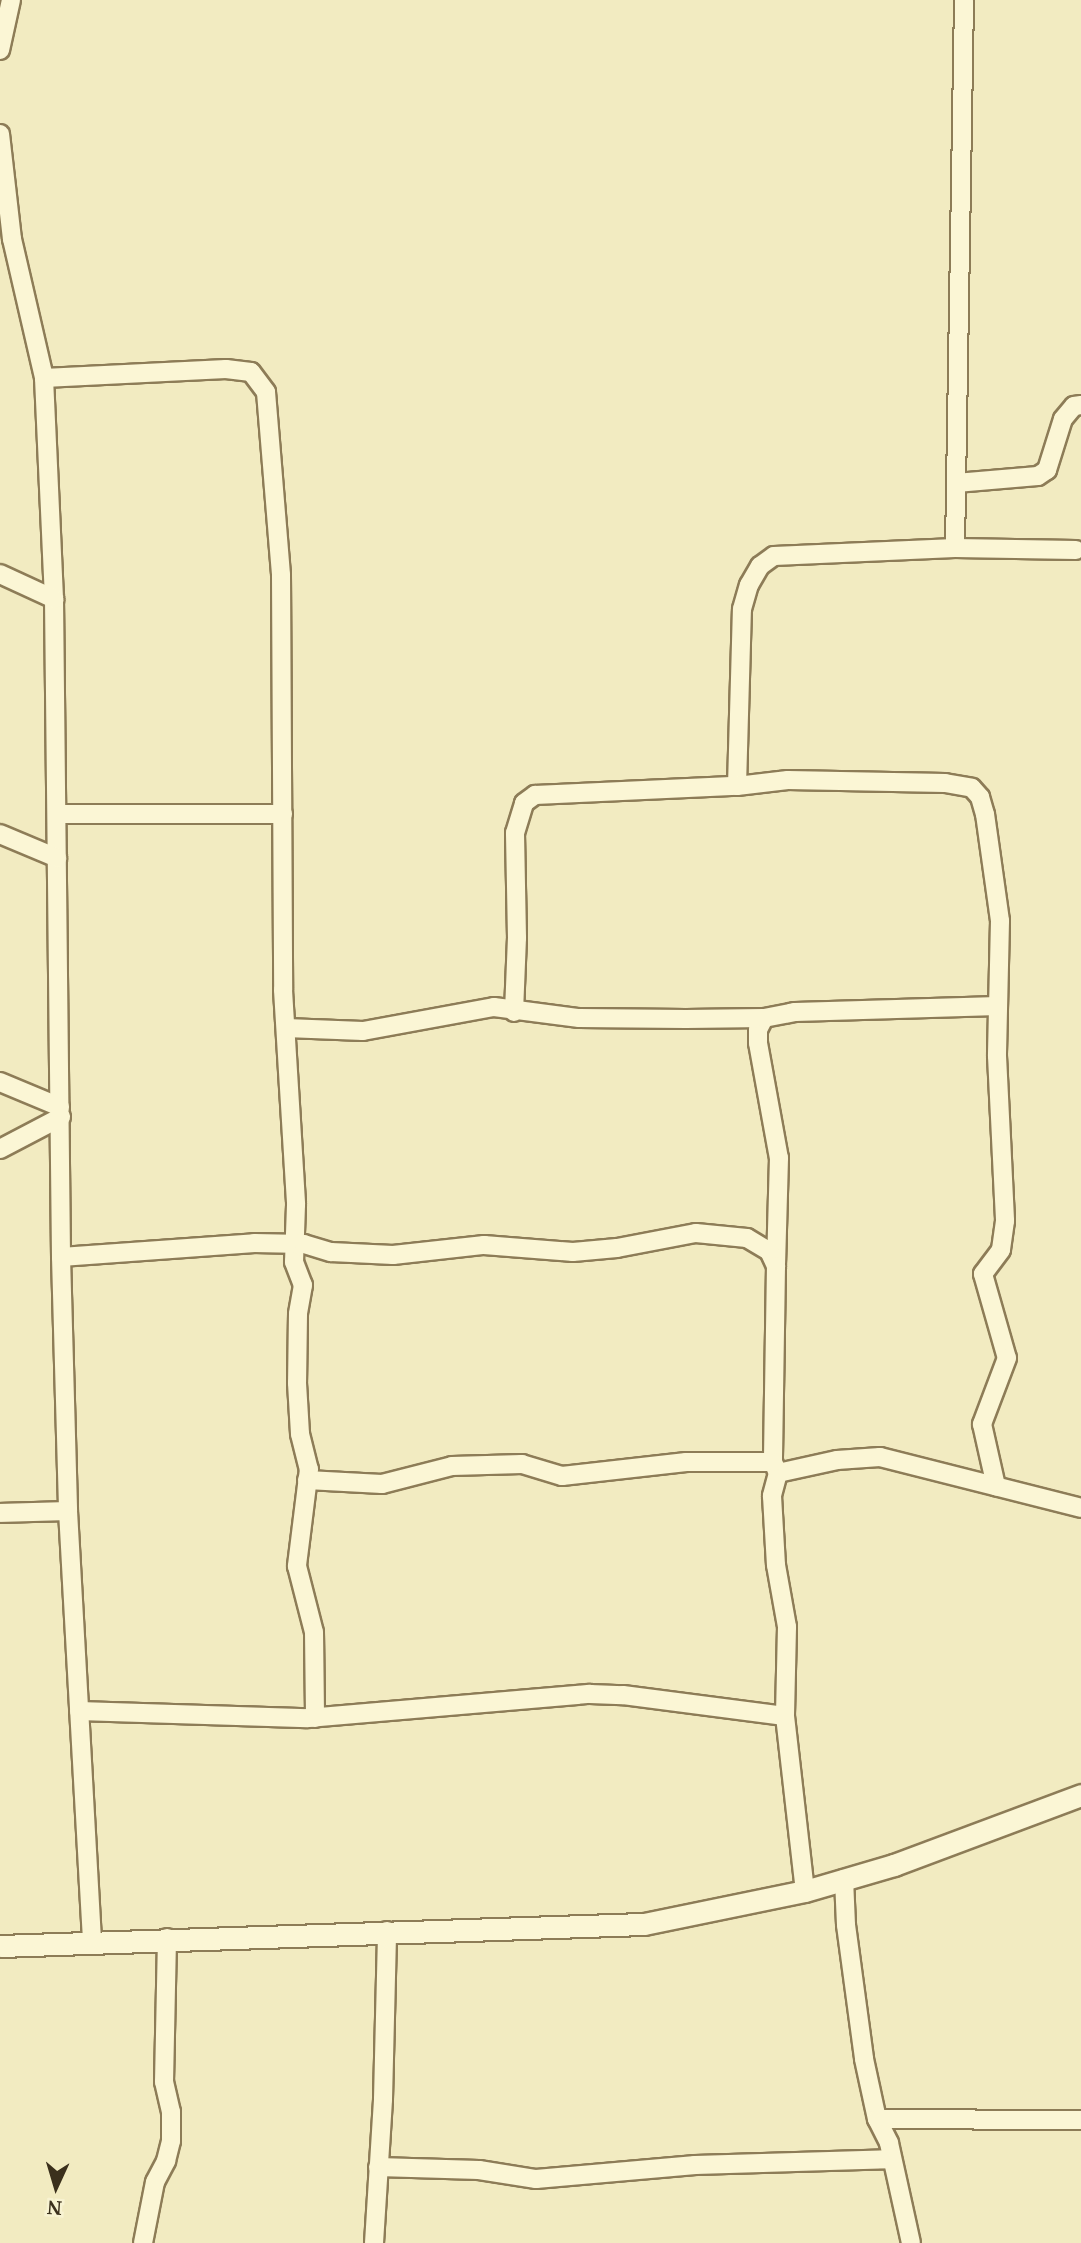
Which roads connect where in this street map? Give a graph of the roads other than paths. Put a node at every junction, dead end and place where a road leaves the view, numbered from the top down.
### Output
1 (11, 0) edge
2 (964, 0) edge
3 (0, 50) edge
4 (0, 134) edge
5 (1, 159) edge
6 (6, 242) edge
7 (44, 378) junction
8 (1081, 405) edge
9 (956, 483) junction
10 (955, 548) junction
11 (1076, 550) dead end
12 (0, 574) edge
13 (54, 599) junction
14 (737, 786) junction
15 (57, 814) junction
16 (283, 814) junction
17 (0, 834) edge
18 (57, 858) junction
19 (998, 1006) junction
20 (514, 1012) junction
21 (764, 1018) junction
22 (286, 1028) junction
23 (0, 1082) edge
24 (60, 1112) junction
25 (0, 1149) edge
26 (294, 1244) junction
27 (61, 1257) junction
28 (776, 1266) junction
29 (776, 1468) junction
30 (307, 1480) junction
31 (996, 1486) junction
32 (1081, 1508) edge
33 (68, 1511) junction
34 (0, 1513) edge
35 (79, 1711) junction
36 (785, 1716) junction
37 (315, 1718) junction
38 (1081, 1794) edge
39 (844, 1879) junction
40 (805, 1891) junction
41 (387, 1931) junction
42 (167, 1938) junction
43 (92, 1942) junction
44 (0, 1946) edge
45 (877, 2119) junction
46 (1081, 2120) edge
47 (892, 2159) junction
48 (378, 2167) junction
49 (143, 2243) edge
50 (374, 2243) edge
51 (911, 2243) edge

1 - 3 street
2 - 9 street
4 - 5 street
5 - 6 street
6 - 7 street
7 - 13 street
7 - 16 street
8 - 9 street
9 - 10 street
10 - 11 street
10 - 14 street
12 - 13 street
13 - 15 street
14 - 19 street
14 - 20 street
15 - 16 street
15 - 18 street
16 - 22 street
17 - 18 street
18 - 24 street
19 - 21 street
19 - 31 street
20 - 21 street
20 - 22 street
21 - 28 street
22 - 26 street
23 - 24 street
24 - 25 street
24 - 27 street
26 - 27 street
26 - 28 street
26 - 30 street
27 - 33 street
28 - 29 street
29 - 30 street
29 - 31 street
29 - 36 street
30 - 37 street
31 - 32 street
33 - 34 street
33 - 35 street
35 - 37 street
35 - 43 street
36 - 37 street
36 - 40 street
38 - 39 street
39 - 40 street
39 - 45 street
40 - 41 street
41 - 42 street
41 - 48 street
42 - 43 street
42 - 49 street
43 - 44 street
45 - 46 street
45 - 47 street
47 - 48 street
47 - 51 street
48 - 50 street

